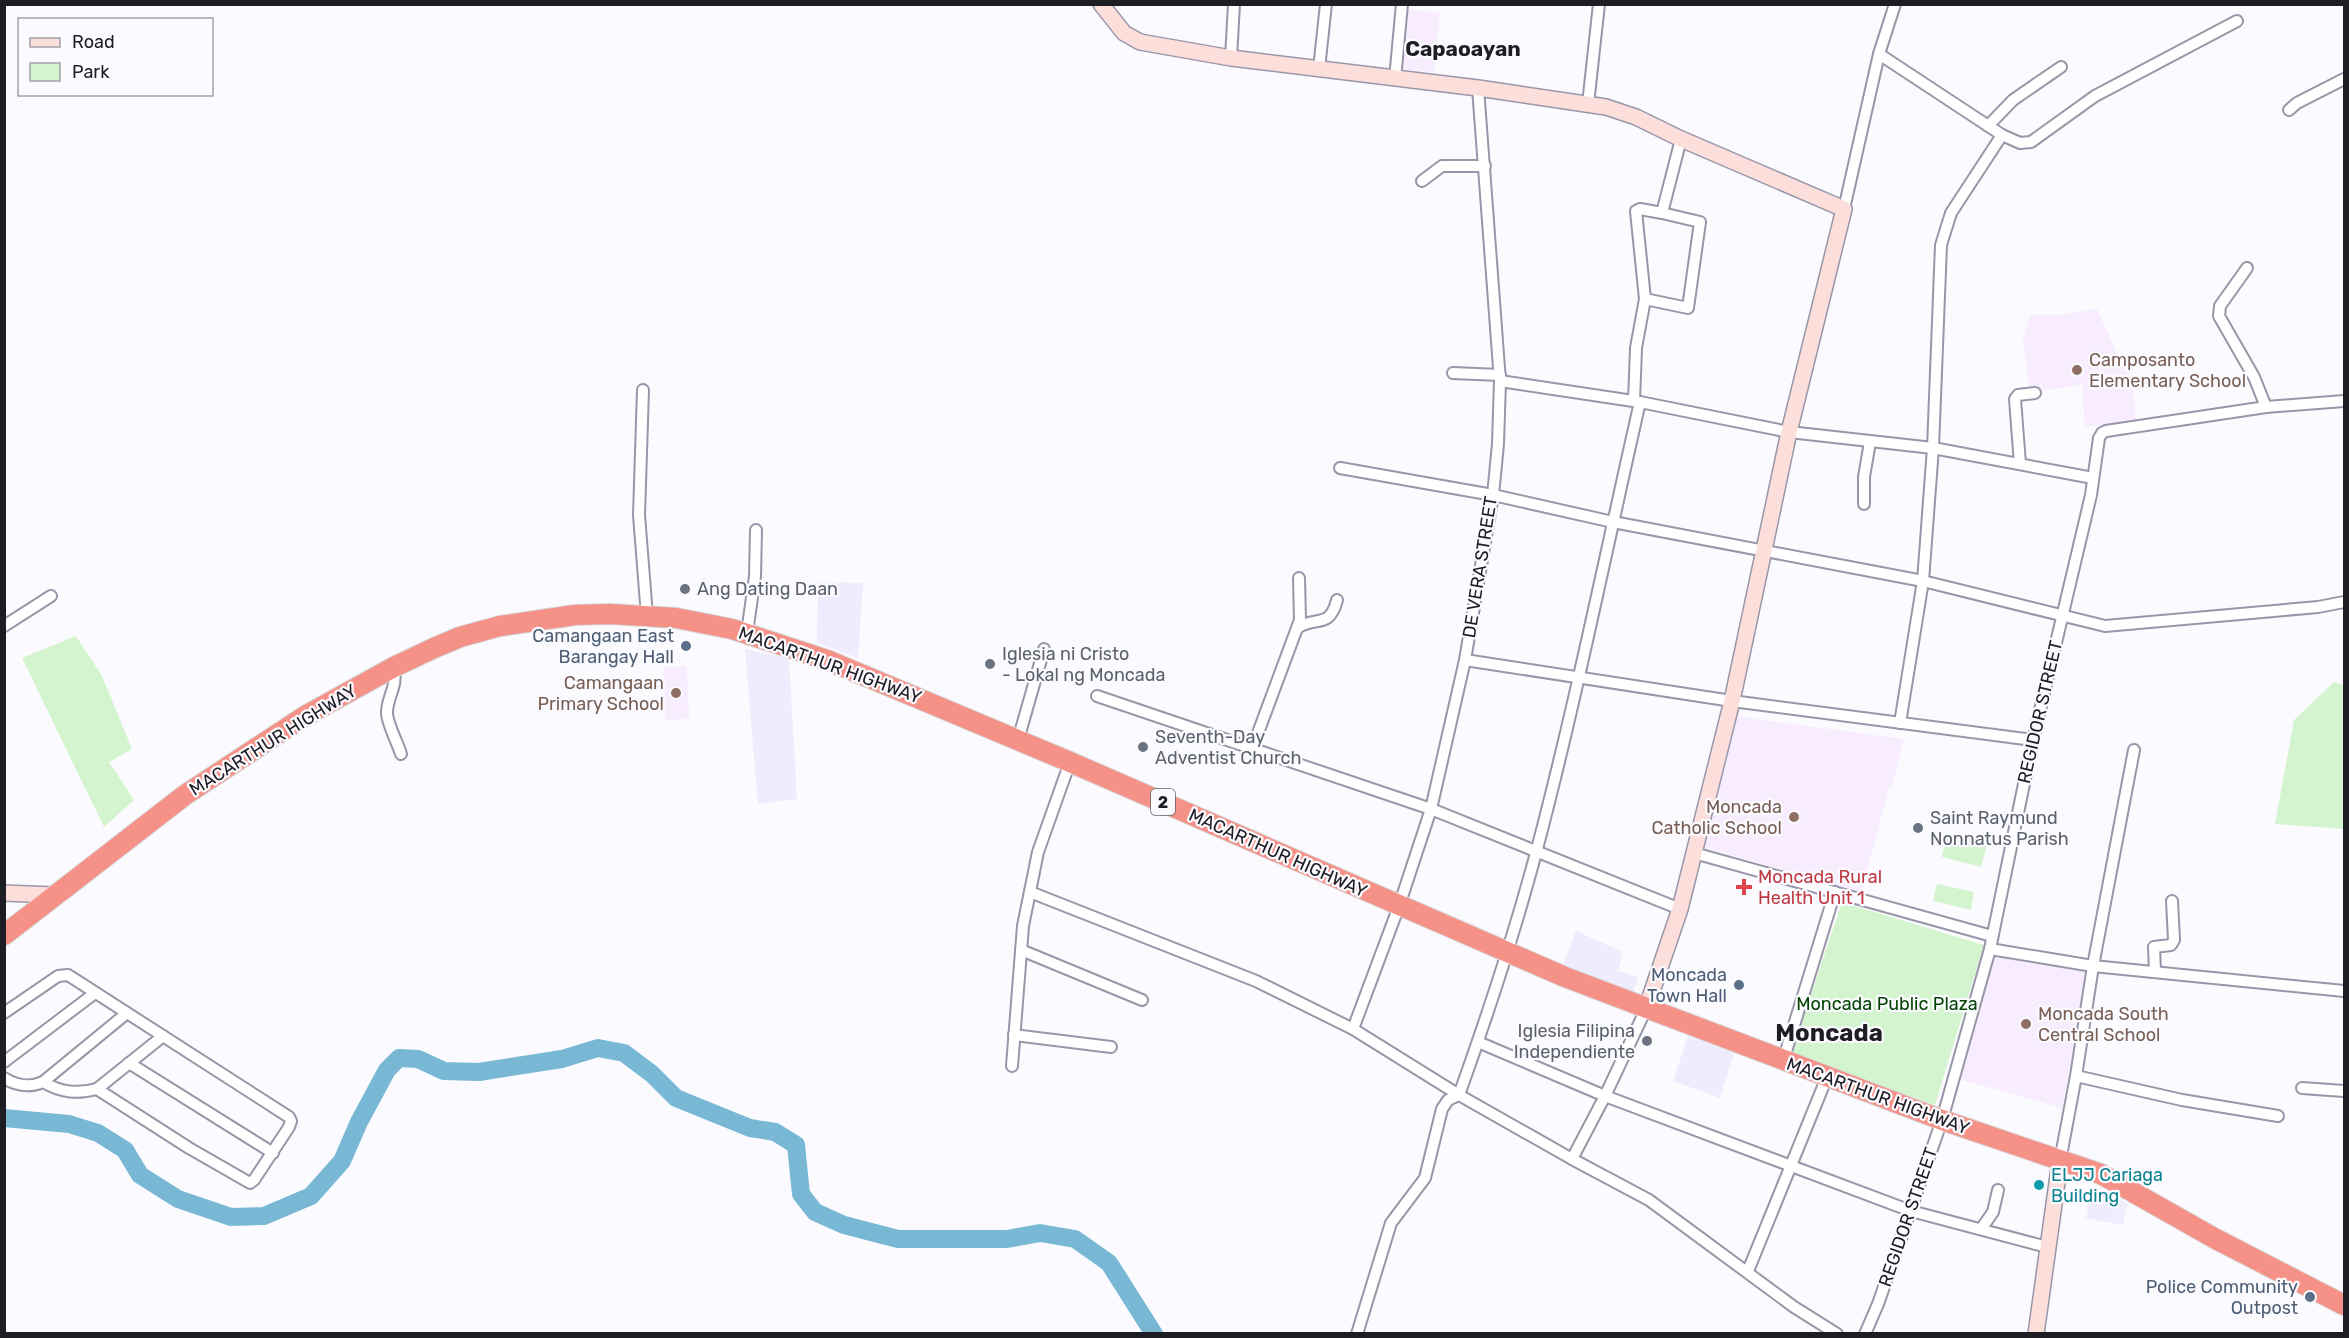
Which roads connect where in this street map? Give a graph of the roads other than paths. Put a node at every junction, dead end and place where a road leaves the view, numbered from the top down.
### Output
1 (1101, 4) edge
2 (1234, 4) edge
3 (1326, 4) edge
4 (1402, 4) edge
5 (1599, 4) edge
6 (1895, 4) edge
7 (2237, 21) dead end
8 (1879, 54) junction
9 (1231, 58) junction
10 (2061, 67) dead end
11 (1319, 69) junction
12 (1395, 79) junction
13 (2344, 79) edge
14 (1478, 88) junction
15 (1588, 104) junction
16 (2289, 110) dead end
17 (1988, 126) junction
18 (2002, 135) junction
19 (1681, 139) junction
20 (1485, 166) junction
21 (1422, 181) dead end
22 (1844, 209) junction
23 (1662, 213) junction
24 (2247, 268) dead end
25 (1645, 299) junction
26 (1453, 373) dead end
27 (1500, 378) junction
28 (643, 390) dead end
29 (2035, 393) dead end
30 (1637, 401) junction
31 (2344, 401) edge
32 (2266, 407) junction
33 (1789, 432) junction
34 (1870, 442) junction
35 (1933, 448) junction
36 (2020, 464) junction
37 (1340, 468) dead end
38 (2093, 478) junction
39 (1493, 495) junction
40 (1864, 504) dead end
41 (1612, 522) junction
42 (756, 530) dead end
43 (1764, 552) junction
44 (1299, 578) dead end
45 (1923, 581) junction
46 (51, 596) dead end
47 (1337, 600) dead end
48 (2344, 602) edge
49 (647, 616) junction
50 (2061, 616) junction
51 (4, 627) edge
52 (1298, 628) junction
53 (747, 633) junction
54 (1044, 649) dead end
55 (1465, 660) junction
56 (394, 667) junction
57 (1579, 678) junction
58 (1097, 696) dead end
59 (1732, 701) junction
60 (1900, 723) junction
61 (1018, 740) junction
62 (2033, 740) junction
63 (1252, 749) junction
64 (2134, 750) dead end
65 (401, 754) dead end
66 (1070, 762) junction
67 (1431, 809) junction
68 (1537, 850) junction
69 (1694, 853) junction
70 (1030, 892) junction
71 (1835, 892) junction
72 (4, 894) edge
73 (54, 895) junction
74 (2172, 901) dead end
75 (1399, 906) junction
76 (1680, 909) junction
77 (4, 935) edge
78 (1992, 936) junction
79 (1990, 949) junction
80 (1021, 950) junction
81 (1506, 952) junction
82 (2093, 966) junction
83 (2155, 972) junction
84 (2344, 991) edge
85 (95, 993) junction
86 (1142, 1000) dead end
87 (6, 1009) edge
88 (1646, 1009) junction
89 (127, 1013) junction
90 (1353, 1029) junction
91 (1014, 1035) junction
92 (163, 1036) junction
93 (1478, 1042) junction
94 (1111, 1047) dead end
95 (1783, 1061) junction
96 (4, 1062) edge
97 (129, 1063) junction
98 (1012, 1066) dead end
99 (2076, 1076) junction
100 (1827, 1077) junction
101 (4, 1078) edge
102 (43, 1082) junction
103 (2302, 1088) dead end
104 (97, 1089) junction
105 (2344, 1091) edge
106 (1459, 1095) junction
107 (1605, 1096) junction
108 (2278, 1116) dead end
109 (1942, 1120) junction
110 (273, 1153) junction
111 (1572, 1158) junction
112 (2060, 1161) junction
113 (1790, 1167) junction
114 (1998, 1190) dead end
115 (1911, 1211) junction
116 (1981, 1229) junction
117 (2047, 1247) junction
118 (1748, 1272) junction
119 (2344, 1305) edge
120 (1357, 1334) edge
121 (1837, 1334) edge
122 (1865, 1334) edge
123 (2036, 1334) edge

1 - 9 street
2 - 9 street
3 - 11 street
4 - 12 street
5 - 15 street
6 - 8 street
7 - 18 street
8 - 17 street
8 - 22 street
9 - 11 street
10 - 17 street
11 - 12 street
12 - 14 street
13 - 16 street
14 - 15 street
14 - 20 street, DE VERA STREET
15 - 19 street
17 - 18 street
18 - 35 street
19 - 22 street
19 - 23 street
20 - 21 street
20 - 27 street, DE VERA STREET
22 - 33 street
23 - 25 street
23 - 25 street
24 - 32 street
25 - 30 street
26 - 27 street
27 - 30 street
27 - 39 street, DE VERA STREET
28 - 49 street
29 - 36 street
30 - 33 street
30 - 41 street
31 - 32 street
32 - 38 street, REGIDOR STREET
33 - 34 street
33 - 43 street
34 - 35 street
34 - 40 street
35 - 36 street
35 - 45 street
36 - 38 street
37 - 39 street
38 - 50 street, REGIDOR STREET
39 - 41 street
39 - 55 street, DE VERA STREET
41 - 43 street
41 - 57 street
42 - 53 street
43 - 45 street
43 - 59 street
44 - 52 street
45 - 50 street
45 - 60 street
46 - 51 street
47 - 52 street
48 - 50 street
49 - 53 highway, MACARTHUR HIGHWAY / 2
49 - 56 highway, MACARTHUR HIGHWAY / 2
50 - 62 street, REGIDOR STREET
52 - 63 street
53 - 61 highway, MACARTHUR HIGHWAY / 2
54 - 61 street
55 - 57 street
55 - 67 street, DE VERA STREET
56 - 65 street
56 - 73 highway, MACARTHUR HIGHWAY / 2
57 - 59 street
57 - 68 street
58 - 63 street
59 - 60 street
59 - 69 street
60 - 62 street
61 - 66 highway, MACARTHUR HIGHWAY / 2
62 - 78 street, REGIDOR STREET
63 - 67 street
64 - 82 street
66 - 70 street
66 - 75 highway, MACARTHUR HIGHWAY / 2
67 - 68 street
67 - 75 street, DE VERA STREET
68 - 76 street
68 - 81 street
69 - 71 street
69 - 76 street
70 - 80 street
70 - 90 street
71 - 78 street
71 - 95 street
72 - 73 street
73 - 77 highway, MACARTHUR HIGHWAY / 2
74 - 83 street
75 - 81 highway, MACARTHUR HIGHWAY / 2
75 - 90 street, DE VERA STREET
76 - 88 street
78 - 79 street, REGIDOR STREET
79 - 82 street
79 - 109 street, REGIDOR STREET
80 - 86 street
80 - 91 street
81 - 88 highway, MACARTHUR HIGHWAY / 2
81 - 93 street
82 - 83 street
82 - 99 street
83 - 84 street
85 - 87 street
85 - 89 street
85 - 96 street
88 - 95 highway, MACARTHUR HIGHWAY / 2
88 - 107 street
89 - 92 street
89 - 102 street
90 - 106 street
91 - 94 street
91 - 98 street
92 - 97 street
92 - 110 street
93 - 106 street
93 - 107 street
95 - 100 highway, MACARTHUR HIGHWAY / 2
97 - 104 street
97 - 110 street
99 - 108 street
99 - 112 street
100 - 109 highway, MACARTHUR HIGHWAY / 2
100 - 113 street
101 - 102 street
102 - 104 street
103 - 105 street
104 - 110 street
106 - 111 street
106 - 120 street
107 - 111 street
107 - 113 street
109 - 112 highway, MACARTHUR HIGHWAY / 2
109 - 115 street, REGIDOR STREET
111 - 118 street
112 - 117 street
112 - 119 highway, MACARTHUR HIGHWAY / 2
113 - 115 street
113 - 118 street
114 - 116 street
115 - 116 street
115 - 122 street, REGIDOR STREET
116 - 117 street
117 - 123 street
118 - 121 street

